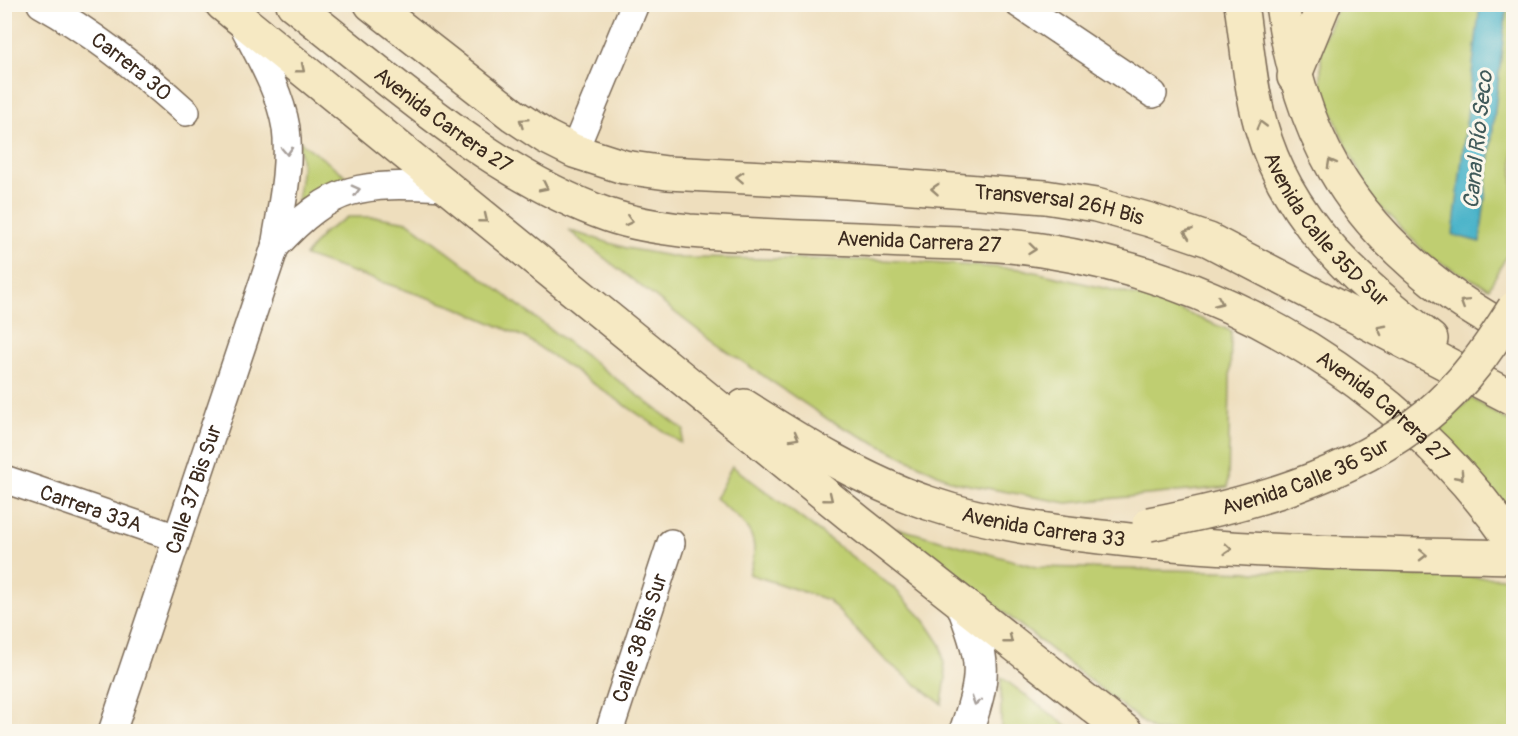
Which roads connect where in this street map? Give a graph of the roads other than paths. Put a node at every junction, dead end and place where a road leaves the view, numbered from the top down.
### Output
1 (42, 4) edge
2 (293, 4) edge
3 (371, 4) edge
4 (635, 4) edge
5 (1019, 4) edge
6 (1241, 4) edge
7 (1282, 4) edge
8 (1324, 4) edge
9 (225, 9) edge
10 (1294, 77) junction
11 (1153, 94) dead end
12 (186, 112) dead end
13 (574, 151) junction
14 (444, 187) junction
15 (275, 247) junction
16 (1514, 308) edge
17 (620, 329) junction
18 (1514, 334) edge
19 (1510, 397) edge
20 (4, 479) edge
21 (1072, 534) joint
22 (1160, 534) junction
23 (177, 538) junction
24 (671, 543) dead end
25 (1514, 544) edge
26 (1514, 556) edge
27 (963, 604) junction
28 (112, 732) edge
29 (609, 732) edge
30 (966, 732) edge
31 (1126, 732) edge

1 - 12 street, Carrera 30
2 -> 25 main road, Avenida Carrera 27
13 -> 3 main road, Avenida Carrera 27
4 - 13 street
5 - 11 street
19 -> 6 main road, Avenida Calle 35D Sur
7 - 10 main road
8 - 10 main road
9 -> 14 main road
9 -> 15 street, Calle 37 Bis Sur
18 -> 10 main road
19 -> 13 main road, Transversal 26H Bis
15 -> 14 street, Calle 37 Bis Sur
14 -> 17 main road
15 - 23 street, Calle 37 Bis Sur
16 - 22 main road, Avenida Calle 36 Sur, bridge
17 -> 21 main road, Avenida Carrera 33
17 -> 27 main road
20 - 23 street, Carrera 33A
21 - 22 main road, Avenida Calle 36 Sur
22 -> 26 main road
23 - 28 street, Calle 37 Bis Sur
24 - 29 street, Calle 38 Bis Sur
27 -> 30 street
27 -> 31 main road

